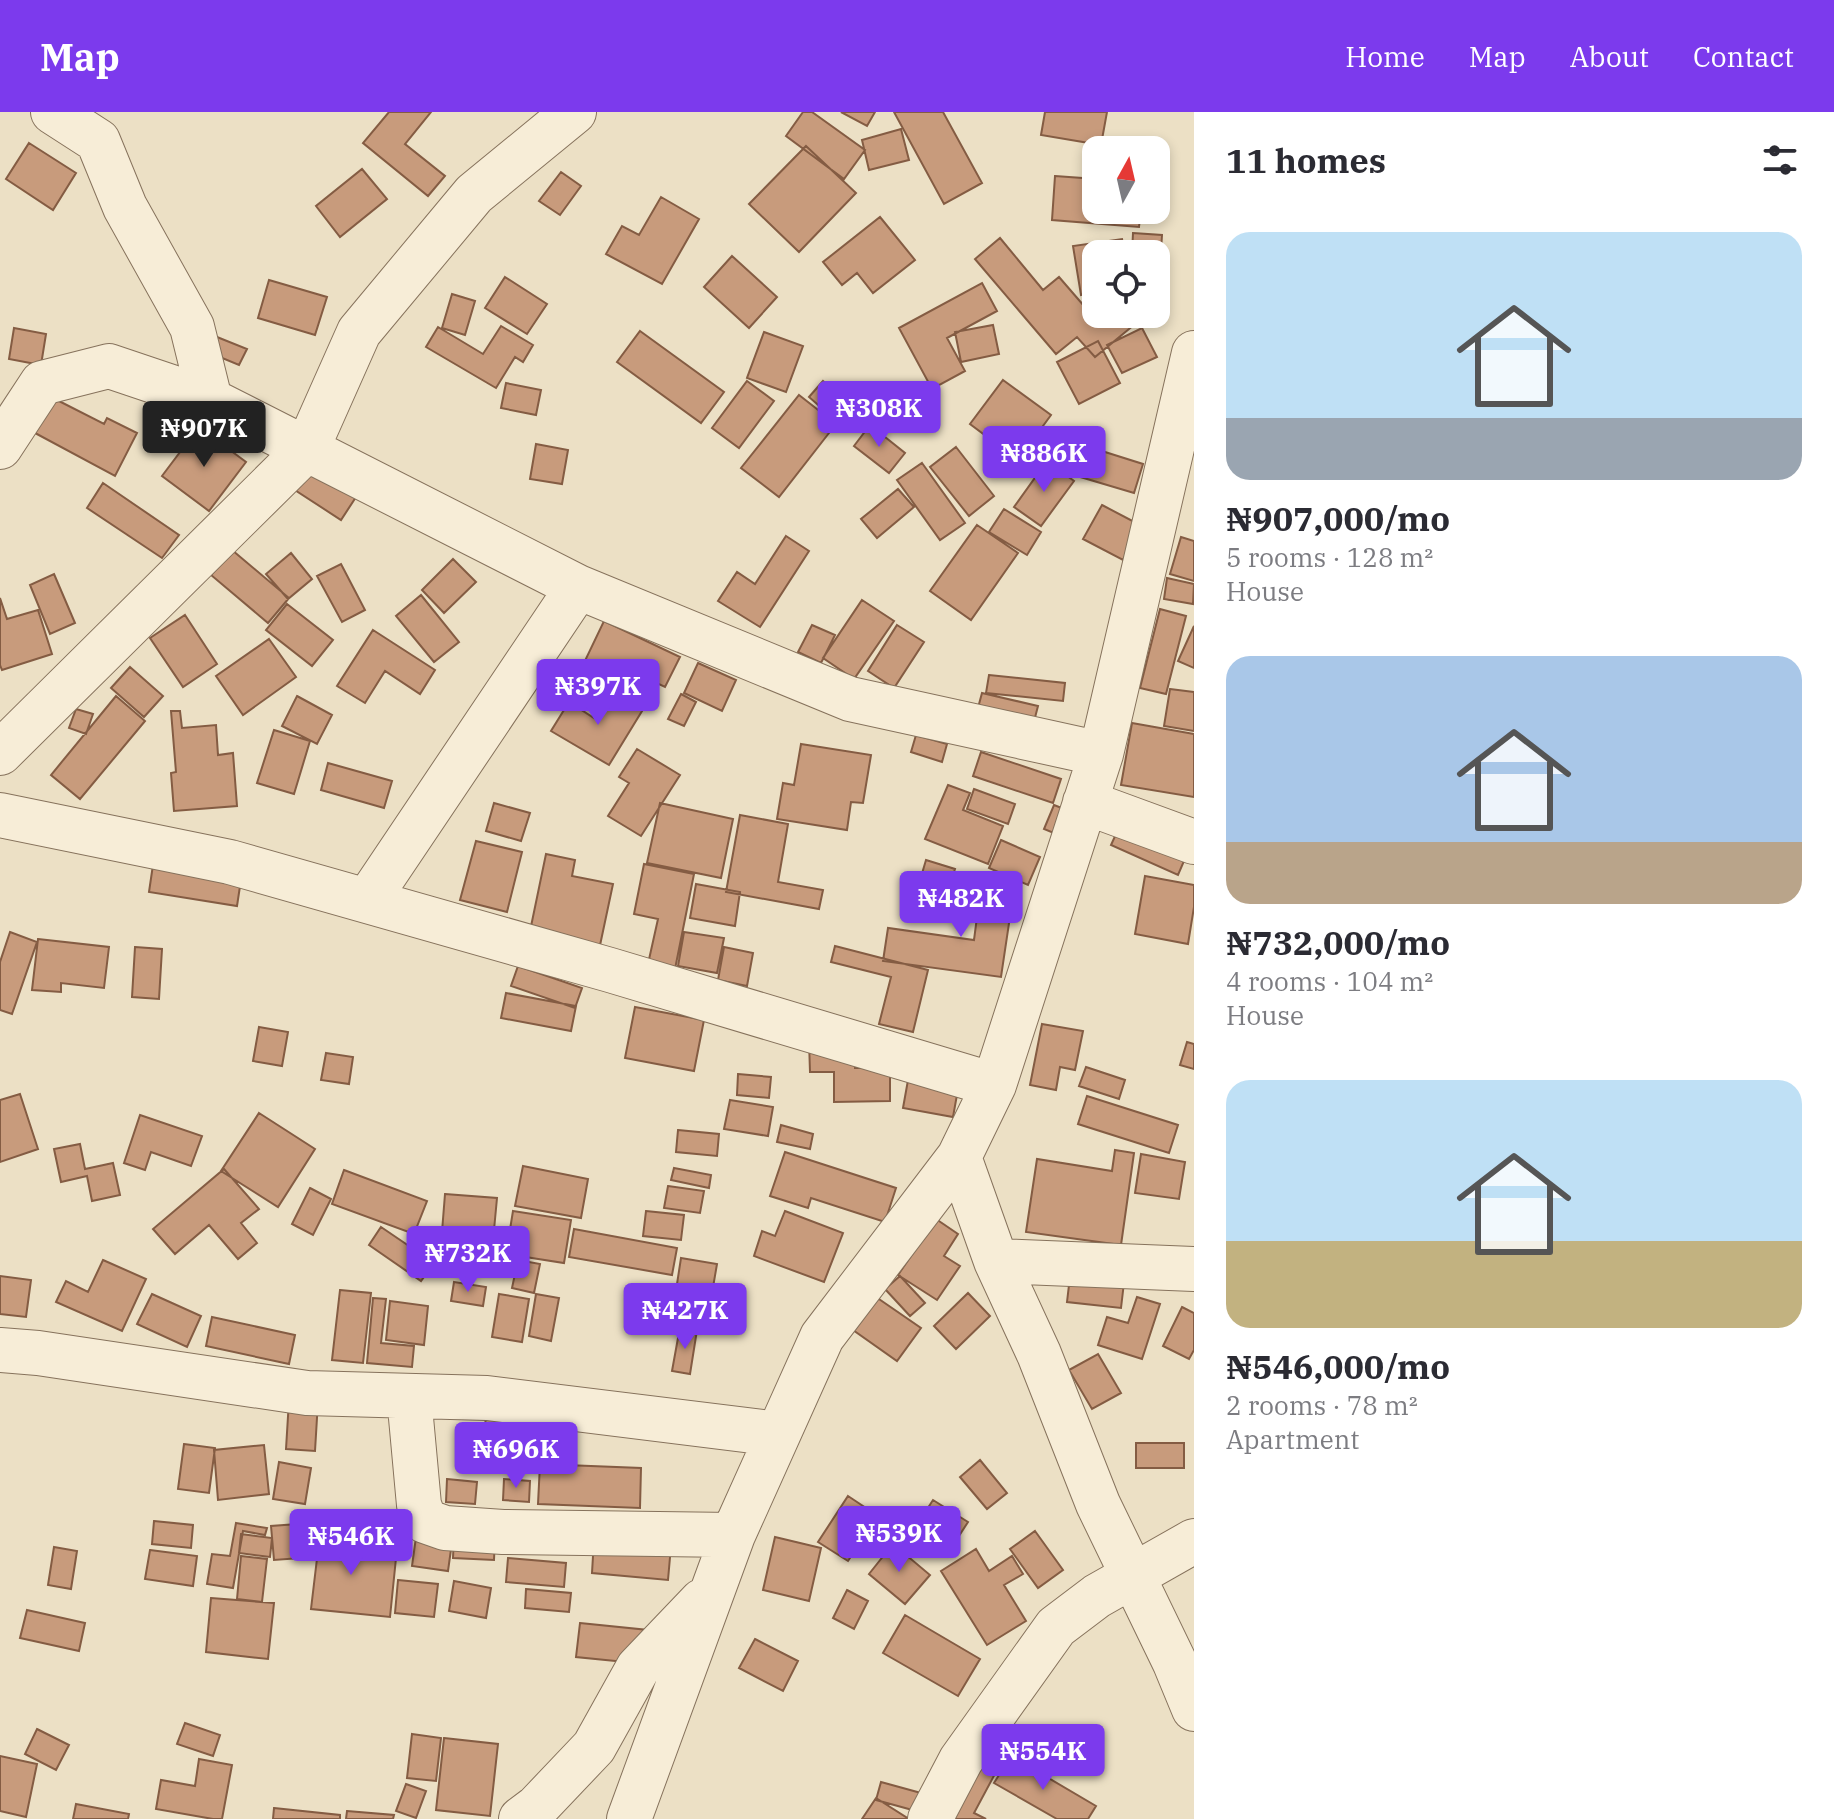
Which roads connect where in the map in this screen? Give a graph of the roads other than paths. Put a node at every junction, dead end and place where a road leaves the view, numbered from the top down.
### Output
1 (53, 112) edge
2 (574, 112) edge
3 (1194, 353) edge
4 (210, 400) junction
5 (0, 447) edge
6 (307, 449) junction
7 (578, 587) junction
8 (0, 753) edge
9 (1101, 754) junction
10 (1085, 802) junction
11 (0, 815) edge
12 (1194, 842) edge
13 (367, 901) junction
14 (994, 1085) junction
15 (959, 1157) junction
16 (996, 1261) junction
17 (1194, 1269) edge
18 (0, 1350) edge
19 (409, 1396) junction
20 (778, 1434) junction
21 (733, 1535) junction
22 (1194, 1541) edge
23 (1134, 1577) junction
24 (714, 1588) junction
25 (1194, 1709) edge
26 (521, 1819) edge
27 (629, 1819) edge
28 (930, 1819) edge

1 - 4 street
2 - 6 street
3 - 9 street
4 - 5 street
4 - 6 street
6 - 7 street
6 - 8 street
7 - 9 street
7 - 13 street
9 - 10 street
10 - 12 street
10 - 14 street
11 - 13 street
13 - 14 street
14 - 15 street
15 - 16 street
15 - 20 street
16 - 17 street
16 - 23 street
18 - 19 street
19 - 20 street
19 - 21 street
20 - 21 street
21 - 24 street
22 - 23 street
23 - 25 street
23 - 28 street
24 - 26 street
24 - 27 street

